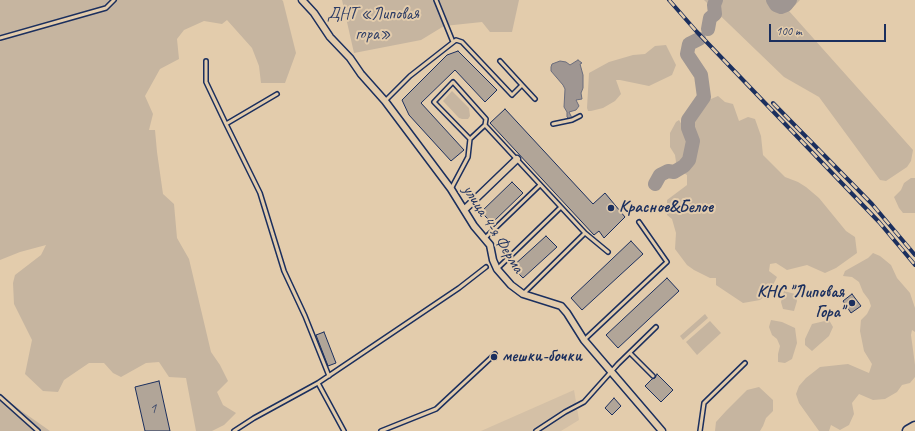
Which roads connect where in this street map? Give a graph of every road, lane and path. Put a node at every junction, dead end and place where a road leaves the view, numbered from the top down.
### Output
1 (114, 0) edge
2 (302, 0) edge
3 (436, 0) edge
4 (0, 38) edge
5 (453, 42) junction
6 (206, 61) dead end
7 (500, 61) dead end
8 (522, 85) junction
9 (277, 94) dead end
10 (535, 99) dead end
11 (385, 101) junction
12 (580, 116) dead end
13 (226, 124) junction
14 (553, 124) dead end
15 (485, 125) junction
16 (470, 139) junction
17 (517, 160) junction
18 (540, 185) junction
19 (451, 189) junction
20 (561, 207) junction
21 (464, 210) junction
22 (639, 222) dead end
23 (585, 233) junction
24 (485, 238) junction
25 (608, 252) dead end
26 (486, 267) dead end
27 (497, 269) junction
28 (523, 294) junction
29 (656, 328) dead end
30 (584, 340) junction
31 (630, 353) junction
32 (494, 354) dead end
33 (745, 363) dead end
34 (612, 372) junction
35 (329, 376) junction
36 (653, 376) dead end
37 (318, 383) junction
38 (0, 397) edge
39 (915, 427) edge
40 (38, 431) edge
41 (234, 431) edge
42 (344, 431) edge
43 (381, 431) edge
44 (536, 431) edge
45 (662, 431) edge
46 (700, 431) edge
47 (908, 431) edge

1 - 4 lane
2 - 11 street, улица 4-я Ферма
3 - 5 lane
5 - 8 lane
5 - 11 lane
6 - 13 lane
7 - 8 lane
8 - 10 lane
9 - 13 lane
11 - 19 street, улица 4-я Ферма
12 - 14 lane
13 - 35 lane
15 - 16 lane
15 - 16 lane
15 - 17 lane
16 - 19 lane
17 - 18 lane
17 - 21 street
18 - 20 lane
18 - 24 lane
19 - 21 street, улица 4-я Ферма
20 - 23 lane
20 - 27 lane
21 - 24 street, улица 4-я Ферма
22 - 30 lane
23 - 25 lane
23 - 28 lane
24 - 27 street, улица 4-я Ферма
26 - 35 lane
27 - 28 street, улица 4-я Ферма
28 - 30 street, улица 4-я Ферма
29 - 31 lane
30 - 34 street, улица 4-я Ферма
31 - 34 lane
31 - 36 lane
32 - 43 lane
33 - 46 lane
34 - 44 lane
34 - 45 street, улица 4-я Ферма
35 - 37 lane
37 - 41 lane
37 - 42 lane
38 - 40 lane
39 - 47 main road

